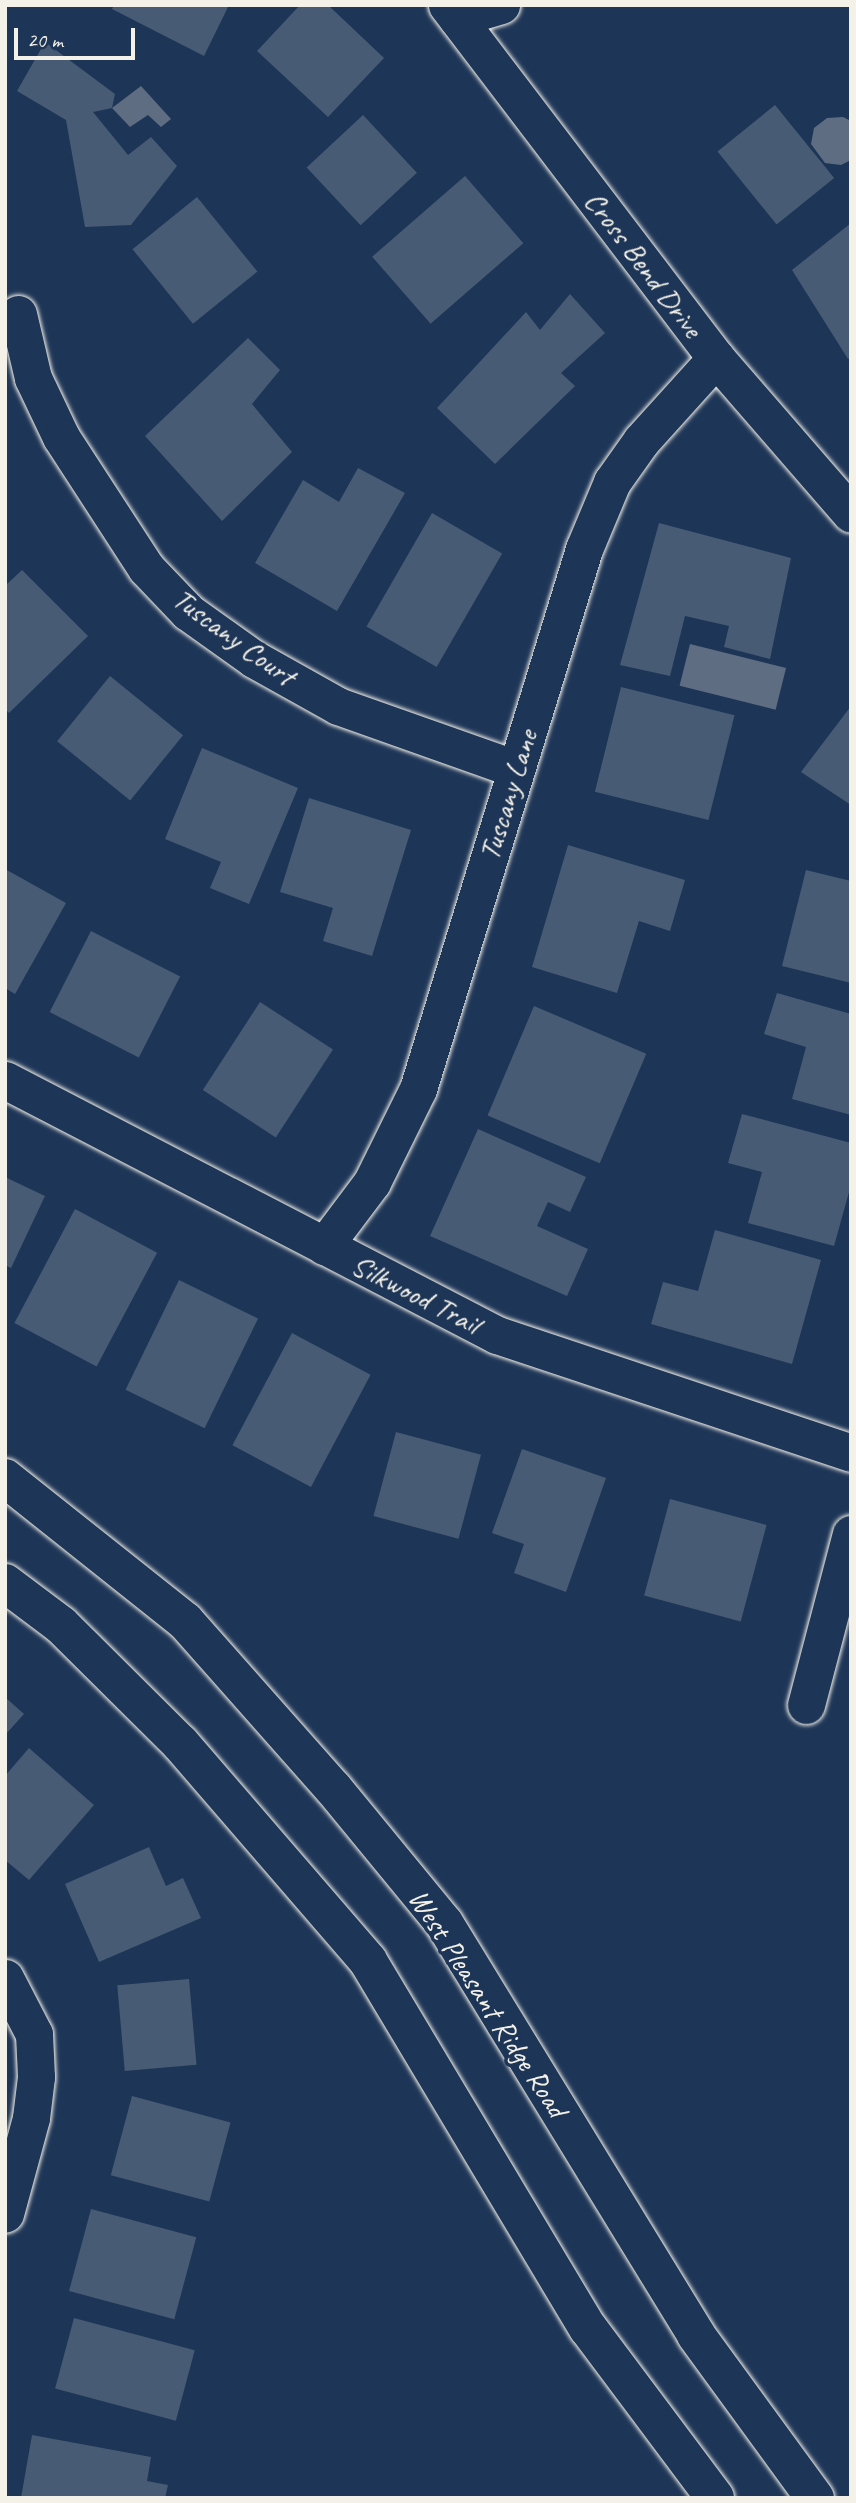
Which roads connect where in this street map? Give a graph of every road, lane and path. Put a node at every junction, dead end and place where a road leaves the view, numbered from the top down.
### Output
1 (501, 5) edge
2 (452, 12) edge
3 (18, 314) dead end
4 (716, 358) junction
5 (851, 514) edge
6 (516, 769) junction
7 (5, 1080) edge
8 (324, 1246) junction
9 (851, 1453) edge
10 (5, 1478) edge
11 (851, 1534) edge
12 (5, 1583) edge
13 (806, 1705) dead end
14 (5, 1978) edge
15 (5, 2214) edge
16 (715, 2498) edge
17 (815, 2498) edge

1 - 2 street
2 - 4 street, Cross Bend Drive
3 - 6 street, Tuscany Court
4 - 5 street, Cross Bend Drive
4 - 6 street, Tuscany Lane
6 - 8 street, Tuscany Lane
7 - 8 street, Silkwood Trail
8 - 9 street, Silkwood Trail
10 - 17 main road, West Pleasant Ridge Road
11 - 13 street
12 - 16 main road
14 - 15 street

